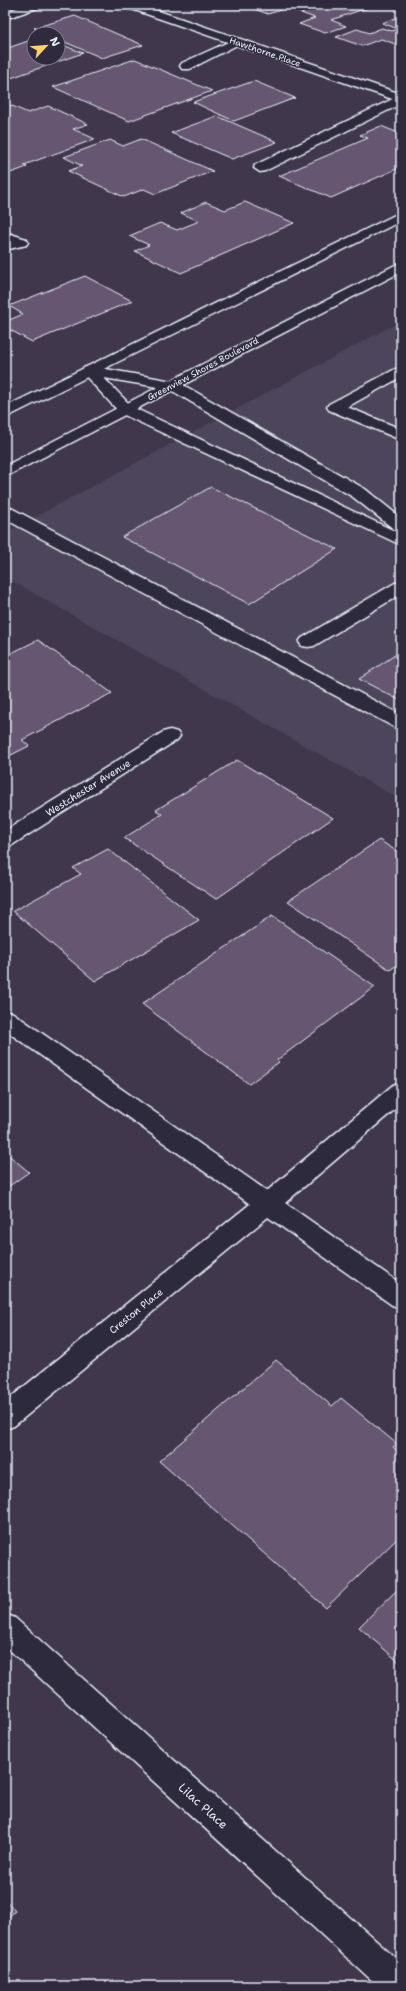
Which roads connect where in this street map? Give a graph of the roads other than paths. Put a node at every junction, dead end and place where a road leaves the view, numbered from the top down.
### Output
1 (36, 5) edge
2 (130, 5) edge
3 (5, 16) edge
4 (235, 42) junction
5 (186, 66) dead end
6 (401, 99) edge
7 (260, 168) dead end
8 (401, 216) edge
9 (5, 236) edge
10 (5, 246) edge
11 (401, 266) edge
12 (89, 371) junction
13 (401, 371) edge
14 (173, 385) junction
15 (126, 410) junction
16 (5, 413) edge
17 (401, 435) edge
18 (5, 472) edge
19 (5, 512) edge
20 (401, 526) edge
21 (401, 540) edge
22 (401, 587) edge
23 (308, 642) dead end
24 (401, 723) edge
25 (170, 736) dead end
26 (5, 840) edge
27 (5, 1019) edge
28 (401, 1091) edge
29 (267, 1204) junction
30 (401, 1298) edge
31 (5, 1418) edge
32 (5, 1627) edge
33 (401, 1985) edge

1 - 3 street
2 - 4 street, Hawthorne Place
4 - 5 street
4 - 6 street, Hawthorne Place
6 - 7 street
8 - 12 street
9 - 10 street
11 - 14 street, Greenview Shores Boulevard
12 - 14 street
12 - 15 street
12 - 16 street
13 - 17 street
14 - 15 street, Greenview Shores Boulevard
14 - 20 street
15 - 18 street, Greenview Shores Boulevard
15 - 21 street
19 - 24 street
22 - 23 street
25 - 26 street, Westchester Avenue
27 - 29 street
28 - 29 street, Creston Place
29 - 30 street
29 - 31 street, Creston Place
32 - 33 street, Lilac Place

